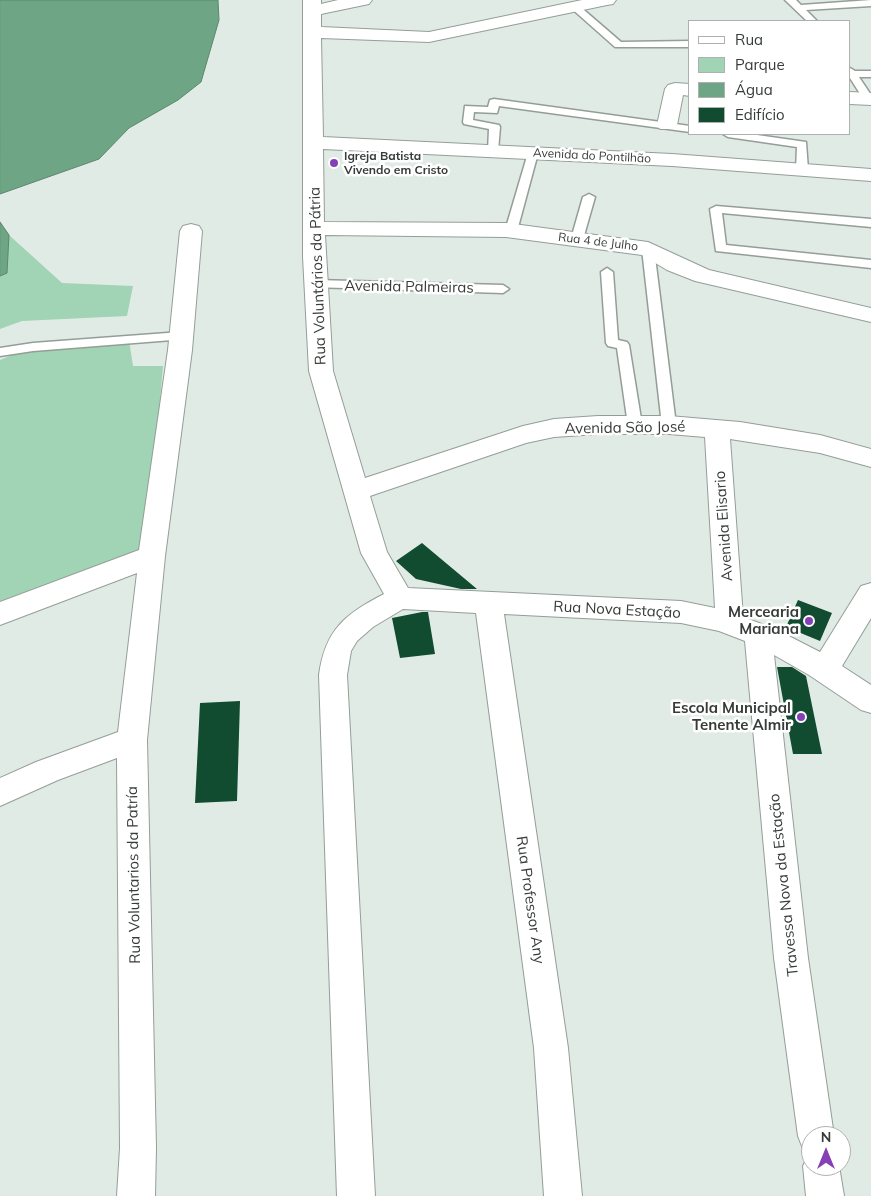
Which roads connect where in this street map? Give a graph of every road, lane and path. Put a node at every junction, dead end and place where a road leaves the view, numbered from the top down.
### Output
1 (362, 0) edge
2 (790, 0) edge
3 (590, 2) edge
4 (871, 3) edge
5 (798, 8) junction
6 (311, 14) edge
7 (811, 20) edge
8 (688, 44) edge
9 (851, 73) edge
10 (871, 74) edge
11 (682, 90) edge
12 (863, 98) edge
13 (667, 125) junction
14 (688, 128) edge
15 (735, 135) edge
16 (313, 143) junction
17 (493, 151) junction
18 (533, 153) junction
19 (802, 170) junction
20 (871, 175) edge
21 (589, 197) dead end
22 (871, 223) edge
23 (314, 228) junction
24 (191, 231) dead end
25 (511, 231) junction
26 (577, 239) junction
27 (648, 249) junction
28 (871, 264) edge
29 (606, 272) dead end
30 (316, 284) junction
31 (503, 288) dead end
32 (871, 315) edge
33 (181, 336) junction
34 (0, 352) edge
35 (635, 425) junction
36 (669, 425) junction
37 (717, 429) junction
38 (871, 458) edge
39 (355, 491) junction
40 (152, 556) junction
41 (871, 594) edge
42 (400, 598) junction
43 (489, 604) junction
44 (0, 614) edge
45 (744, 629) junction
46 (825, 668) junction
47 (871, 701) edge
48 (132, 740) junction
49 (0, 792) edge
50 (815, 1126) edge
51 (822, 1176) edge
52 (136, 1196) edge
53 (356, 1196) edge
54 (563, 1196) edge
55 (825, 1196) edge

1 - 6 street
2 - 5 lane
3 - 6 street
3 - 8 lane
4 - 5 lane
5 - 7 lane
6 - 16 street, Rua Voluntários da Pátria
9 - 10 lane
9 - 12 lane
11 - 13 street
13 - 14 lane
13 - 17 lane
15 - 19 lane
16 - 17 street, Avenida do Pontilhão
16 - 23 street, Rua Voluntários da Pátria
17 - 18 street, Avenida do Pontilhão
18 - 19 street, Avenida do Pontilhão
18 - 25 lane
19 - 20 street, Avenida do Pontilhão
21 - 26 lane
22 - 28 lane
23 - 25 street, Rua 4 de Julho
23 - 30 street, Rua Voluntários da Pátria
24 - 33 street
25 - 26 street, Rua 4 de Julho
26 - 27 street, Rua 4 de Julho
27 - 32 street, Rua 4 de Julho
27 - 36 lane
29 - 35 lane
30 - 31 lane, Avenida Palmeiras
30 - 39 street, Rua Voluntários da Pátria
33 - 34 lane
33 - 40 street
35 - 36 street, Avenida São José
35 - 39 street, Avenida São José
36 - 37 street, Avenida São José
37 - 38 street, Avenida São José
37 - 45 street, Avenida Elisario
39 - 42 street, Rua Voluntários da Pátria
40 - 44 street
40 - 48 street, Rua Voluntarios da Patría
41 - 46 street
42 - 43 street, Rua Nova Estação
42 - 53 street
43 - 45 street, Rua Nova Estação
43 - 54 street, Rua Professor Any
45 - 46 street, Rua Nova Estação
45 - 50 street, Travessa Nova da Estação
46 - 47 street, Rua Nova Estação
48 - 49 street
48 - 52 street, Rua Voluntarios da Patría
51 - 55 street

